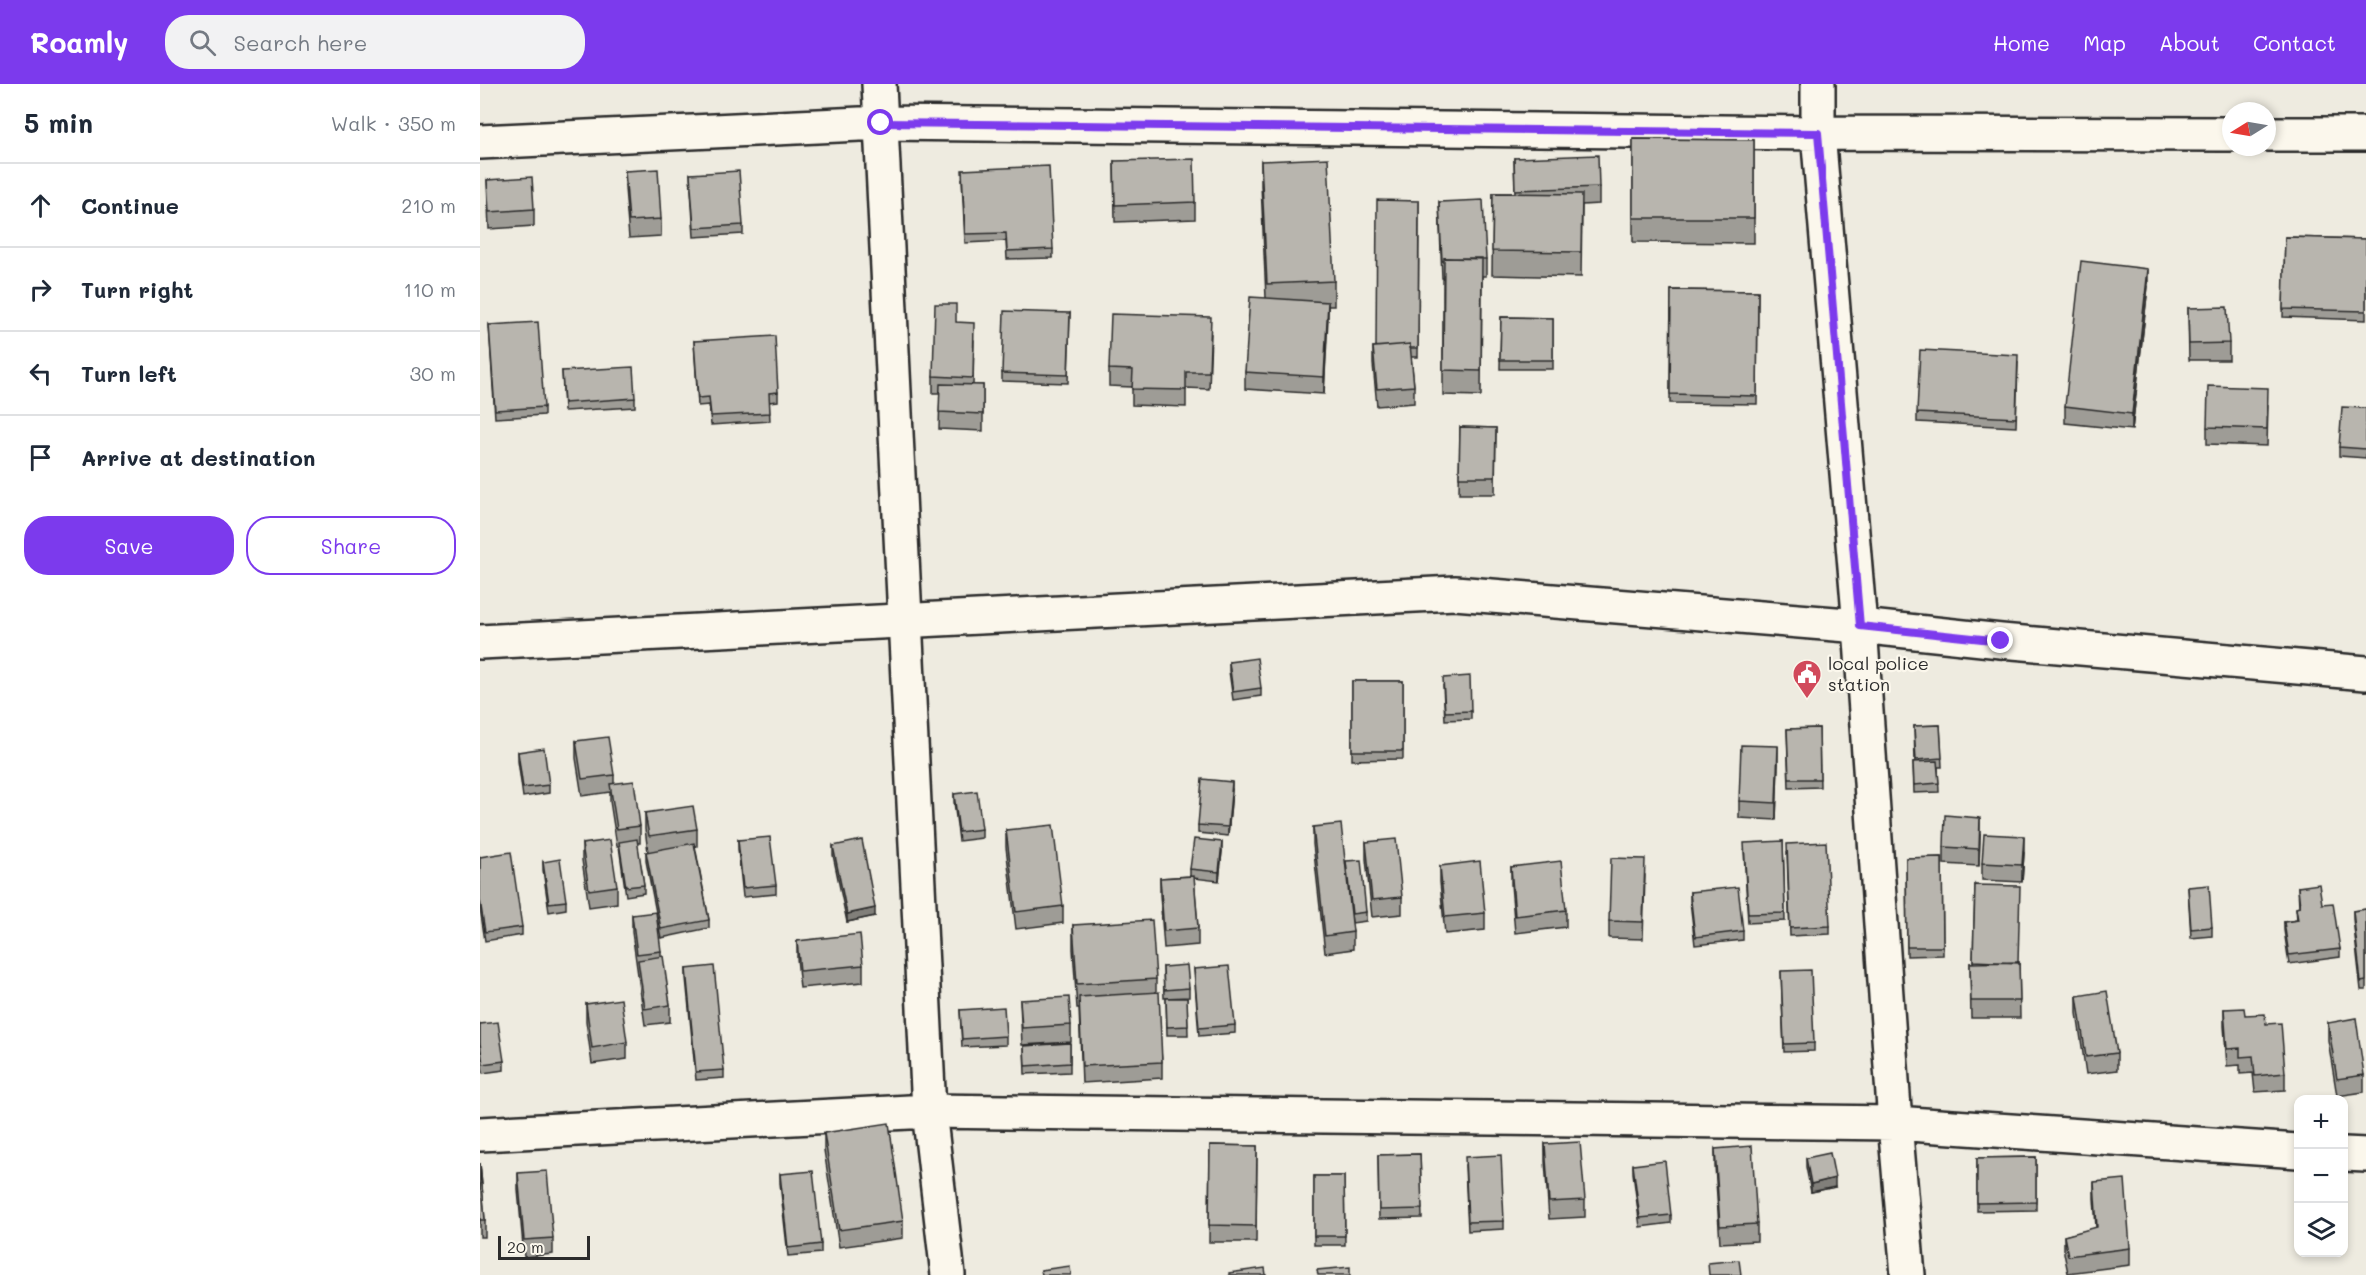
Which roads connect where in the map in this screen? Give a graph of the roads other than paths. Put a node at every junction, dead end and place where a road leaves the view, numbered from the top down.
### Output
1 (879, 84) edge
2 (1818, 84) edge
3 (881, 123) junction
4 (1818, 133) junction
5 (2222, 134) edge
6 (2276, 134) edge
7 (2366, 134) edge
8 (480, 142) edge
9 (904, 621) junction
10 (1860, 626) junction
11 (480, 642) edge
12 (2366, 673) edge
13 (929, 1112) junction
14 (1895, 1123) junction
15 (480, 1134) edge
16 (2294, 1151) edge
17 (2348, 1154) edge
18 (2366, 1155) edge
19 (948, 1275) edge
20 (1908, 1275) edge

1 - 3 street
2 - 4 street
3 - 4 street
3 - 8 street
3 - 9 street
4 - 5 street
4 - 10 street
6 - 7 street
9 - 10 street
9 - 11 street
9 - 13 street
10 - 12 street
10 - 14 street
13 - 14 street
13 - 15 street
13 - 19 street
14 - 16 street
14 - 20 street
17 - 18 street

